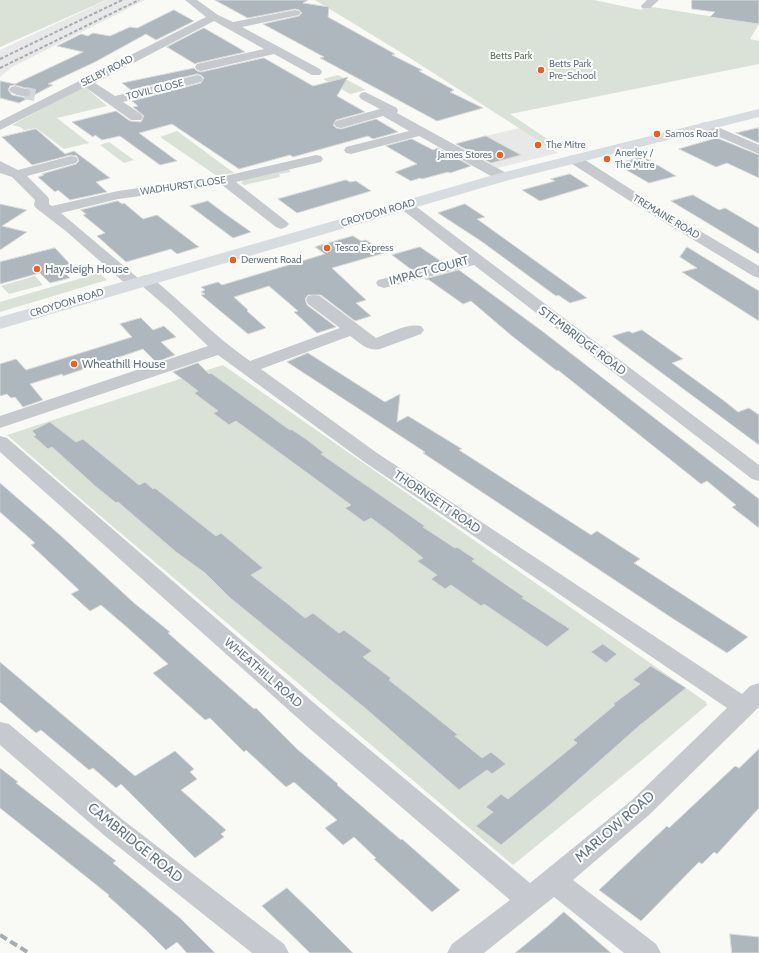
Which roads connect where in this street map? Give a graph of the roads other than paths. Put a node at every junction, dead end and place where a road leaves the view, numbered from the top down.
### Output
1 (206, 0) edge
2 (192, 1) edge
3 (296, 14) dead end
4 (214, 16) junction
5 (232, 26) junction
6 (275, 50) junction
7 (316, 72) dead end
8 (86, 82) junction
9 (25, 93) tunnel mouth
10 (365, 96) dead end
11 (52, 100) junction
12 (112, 101) junction
13 (385, 112) junction
14 (759, 113) edge
15 (136, 117) dead end
16 (341, 124) dead end
17 (0, 126) edge
18 (706, 126) junction
19 (421, 132) junction
20 (351, 150) dead end
21 (759, 150) edge
22 (316, 159) dead end
23 (574, 159) junction
24 (71, 160) dead end
25 (288, 166) junction
26 (6, 170) edge
27 (300, 175) dead end
28 (503, 177) junction
29 (225, 180) junction
30 (405, 205) junction
31 (50, 211) junction
32 (281, 224) dead end
33 (475, 260) junction
34 (759, 273) edge
35 (139, 281) junction
36 (384, 283) dead end
37 (314, 300) dead end
38 (0, 323) edge
39 (352, 329) junction
40 (415, 330) dead end
41 (220, 348) junction
42 (248, 368) junction
43 (0, 422) edge
44 (0, 442) edge
45 (759, 475) edge
46 (754, 699) edge
47 (0, 731) edge
48 (554, 880) junction
49 (530, 900) junction
50 (274, 953) edge
51 (462, 953) edge
52 (646, 953) edge

1 - 2 street
2 - 4 street
3 - 5 street
4 - 5 street
4 - 8 street, SELBY ROAD
5 - 6 street
6 - 7 street
6 - 12 street, TOVIL CLOSE
8 - 11 street, SELBY ROAD
8 - 12 street, TOVIL CLOSE
9 - 11 street
10 - 13 street
11 - 17 street, SELBY ROAD
12 - 15 street, TOVIL CLOSE
13 - 16 street
13 - 19 street
14 - 18 main road, CROYDON ROAD
18 - 21 street
18 - 23 main road, CROYDON ROAD
19 - 20 street
19 - 28 street
22 - 25 street, WADHURST CLOSE
23 - 28 main road, CROYDON ROAD
23 - 34 street, TREMAINE ROAD
24 - 26 street
25 - 27 street
25 - 29 street, WADHURST CLOSE
26 - 31 street
28 - 30 main road, CROYDON ROAD
29 - 31 street, WADHURST CLOSE
29 - 32 street
30 - 33 street, STEMBRIDGE ROAD
30 - 35 main road, CROYDON ROAD
31 - 35 street
33 - 36 street, IMPACT COURT
33 - 45 street, STEMBRIDGE ROAD
35 - 38 main road, CROYDON ROAD
35 - 41 street, THORNSETT ROAD
37 - 39 street
39 - 40 street
39 - 42 street
41 - 42 street, THORNSETT ROAD
41 - 43 street
42 - 46 street, THORNSETT ROAD
44 - 49 street, WHEATHILL ROAD
46 - 48 street, MARLOW ROAD
47 - 50 street, CAMBRIDGE ROAD
48 - 49 street, MARLOW ROAD
48 - 52 street
49 - 51 street, MARLOW ROAD

